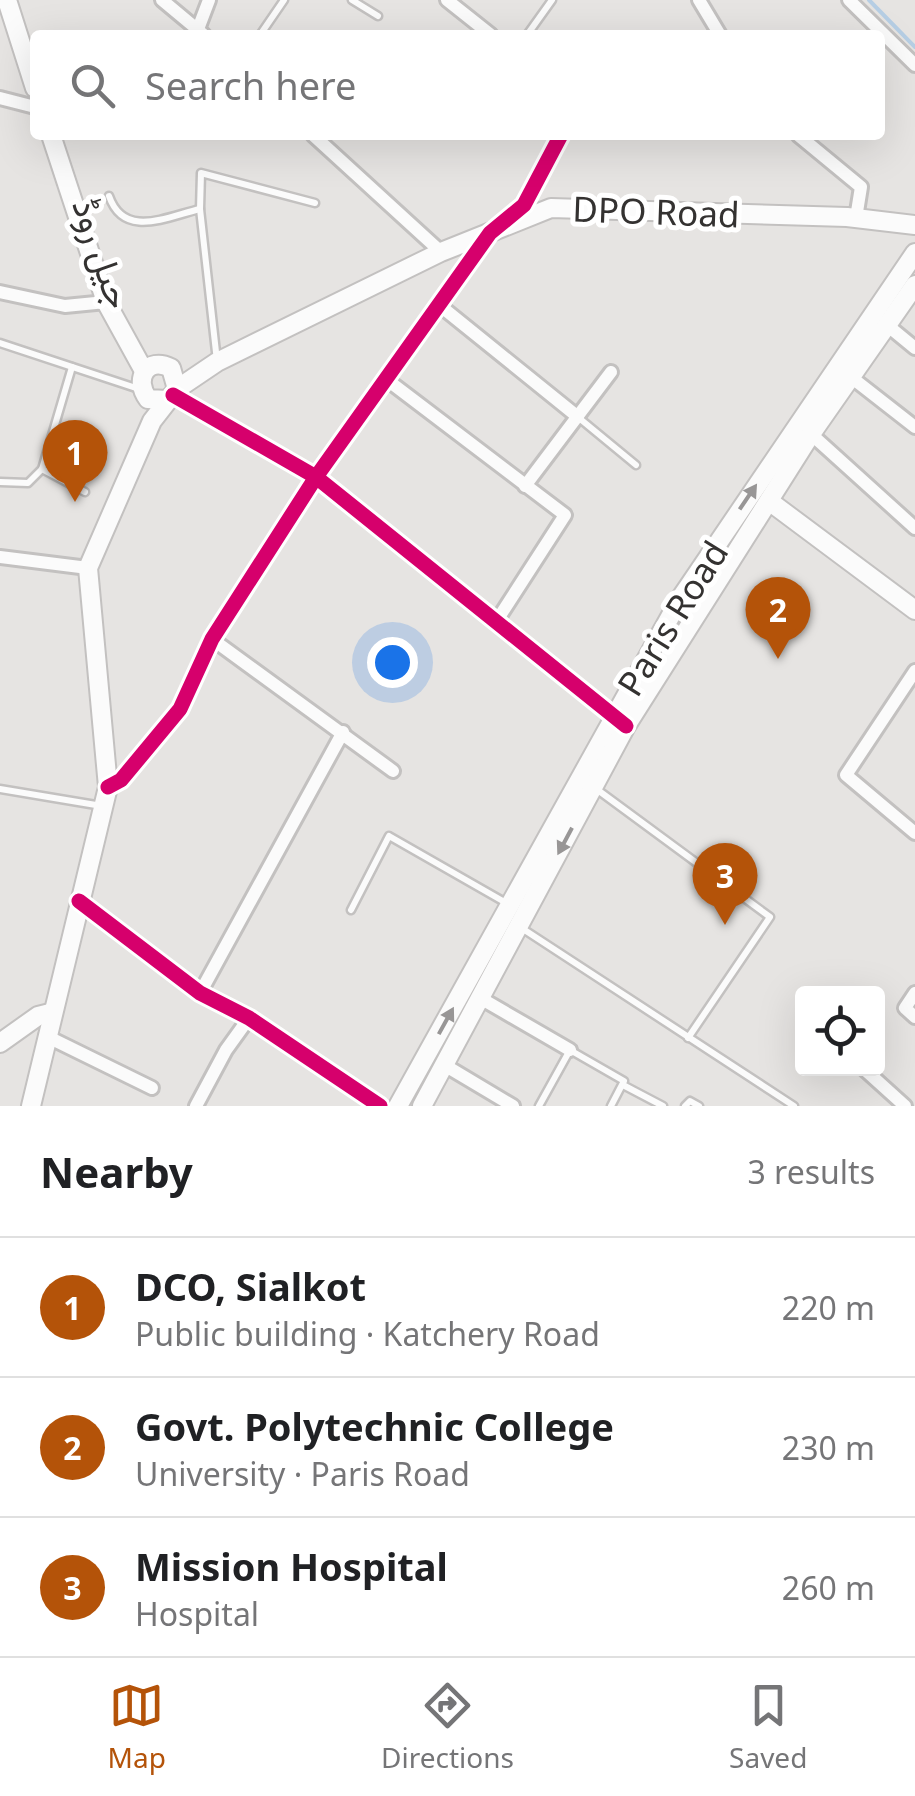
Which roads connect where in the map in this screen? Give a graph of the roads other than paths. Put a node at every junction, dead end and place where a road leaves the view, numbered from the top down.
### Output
1 (7, 0) edge
2 (18, 0) edge
3 (162, 0) edge
4 (210, 0) edge
5 (284, 0) edge
6 (352, 0) edge
7 (447, 0) edge
8 (552, 0) edge
9 (699, 0) edge
10 (849, 0) edge
11 (462, 4) edge
12 (378, 16) dead end
13 (199, 30) edge
14 (202, 30) edge
15 (263, 30) edge
16 (486, 30) edge
17 (530, 30) edge
18 (717, 30) edge
19 (880, 30) edge
20 (885, 35) edge
21 (30, 37) edge
22 (915, 64) edge
23 (30, 72) edge
24 (0, 98) edge
25 (30, 107) edge
26 (53, 140) edge
27 (65, 140) edge
28 (318, 140) edge
29 (557, 140) edge
30 (804, 140) edge
31 (109, 196) dead end
32 (315, 203) dead end
33 (200, 209) junction
34 (856, 218) junction
35 (915, 225) edge
36 (490, 233) junction
37 (441, 252) junction
38 (915, 253) edge
39 (915, 285) edge
40 (0, 292) edge
41 (106, 302) junction
42 (438, 304) junction
43 (887, 326) junction
44 (0, 343) edge
45 (915, 348) edge
46 (217, 362) junction
47 (72, 367) junction
48 (611, 372) dead end
49 (851, 377) junction
50 (386, 379) junction
51 (161, 385) junction
52 (578, 418) junction
53 (915, 428) edge
54 (811, 434) junction
55 (636, 465) dead end
56 (42, 469) junction
57 (316, 477) junction
58 (0, 482) edge
59 (526, 486) junction
60 (86, 492) dead end
61 (768, 501) junction
62 (915, 528) edge
63 (0, 557) edge
64 (88, 568) junction
65 (680, 599) junction
66 (915, 610) edge
67 (698, 612) junction
68 (496, 622) junction
69 (212, 639) junction
70 (915, 670) edge
71 (619, 721) junction
72 (343, 732) junction
73 (394, 771) dead end
74 (594, 787) junction
75 (0, 789) edge
76 (106, 797) junction
77 (915, 833) edge
78 (80, 901) junction
79 (510, 904) junction
80 (351, 910) dead end
81 (519, 926) junction
82 (200, 992) junction
83 (915, 993) edge
84 (482, 999) junction
85 (50, 1014) junction
86 (915, 1017) edge
87 (250, 1018) junction
88 (46, 1036) junction
89 (688, 1038) junction
90 (0, 1043) edge
91 (570, 1050) junction
92 (446, 1066) junction
93 (872, 1076) edge
94 (623, 1085) junction
95 (152, 1088) dead end
96 (30, 1106) edge
97 (196, 1106) edge
98 (380, 1106) edge
99 (398, 1106) edge
100 (422, 1106) edge
101 (512, 1106) edge
102 (539, 1106) edge
103 (611, 1106) edge
104 (664, 1106) edge
105 (685, 1106) edge
106 (700, 1106) edge
107 (794, 1106) edge
108 (904, 1106) edge

1 - 23 main road
2 - 21 main road
3 - 13 street
4 - 14 street
5 - 15 lane
6 - 12 lane
7 - 11 street
8 - 17 lane
9 - 18 street
10 - 19 street
11 - 16 street
20 - 22 street
24 - 25 street
26 - 41 main road, جیل روڈ
27 - 51 main road, جیل روڈ
28 - 37 street
29 - 36 street
30 - 34 street
31 - 33 lane
32 - 33 lane
33 - 46 lane
34 - 35 main road, DPO Road
34 - 36 main road, DPO Road
36 - 37 main road, DPO Road
36 - 42 street
37 - 46 main road, DPO Road
65 -> 38 main road, Paris Road
39 - 43 main road, Paris Road
40 - 41 street
41 - 51 main road, جیل روڈ
42 - 50 street
42 - 52 street
43 - 45 street
43 - 49 main road, Paris Road
44 - 47 lane
46 - 51 main road, DPO Road
47 - 51 lane
47 - 56 lane
48 - 52 street
49 - 53 street
49 - 54 main road, Paris Road
50 - 57 street
50 - 59 street
51 - 57 street
51 - 64 main road
52 - 55 lane
52 - 59 street
54 - 61 main road, Paris Road
54 - 62 street
56 - 58 lane
56 - 60 lane
57 - 68 street
57 - 69 street
59 - 68 street
61 - 66 main road
61 - 67 main road, Paris Road
63 - 64 street
64 - 76 main road
65 - 67 main road
65 - 71 main road, Paris Road
67 - 71 main road, Paris Road
68 - 71 street
69 - 72 street
69 - 76 street
70 - 77 street
71 - 74 main road, Paris Road
71 - 79 main road, Paris Road
72 - 73 street
72 - 82 street
74 -> 81 main road, Paris Road
74 - 89 lane
75 - 76 lane
76 - 78 main road
78 - 82 street
78 - 85 main road
79 - 80 lane
99 -> 79 main road, Paris Road
81 - 84 main road, Paris Road
81 - 89 lane
82 - 87 street
83 - 86 street
84 - 91 street
84 - 92 main road, Paris Road
85 - 88 main road
85 - 90 main road
87 - 97 street
87 - 98 street
88 - 95 street
88 - 96 main road
89 - 107 lane
91 - 94 lane
91 - 102 lane
92 - 100 main road, Paris Road
92 - 101 street
93 - 108 street
94 - 103 lane
94 - 104 lane
105 - 106 lane

